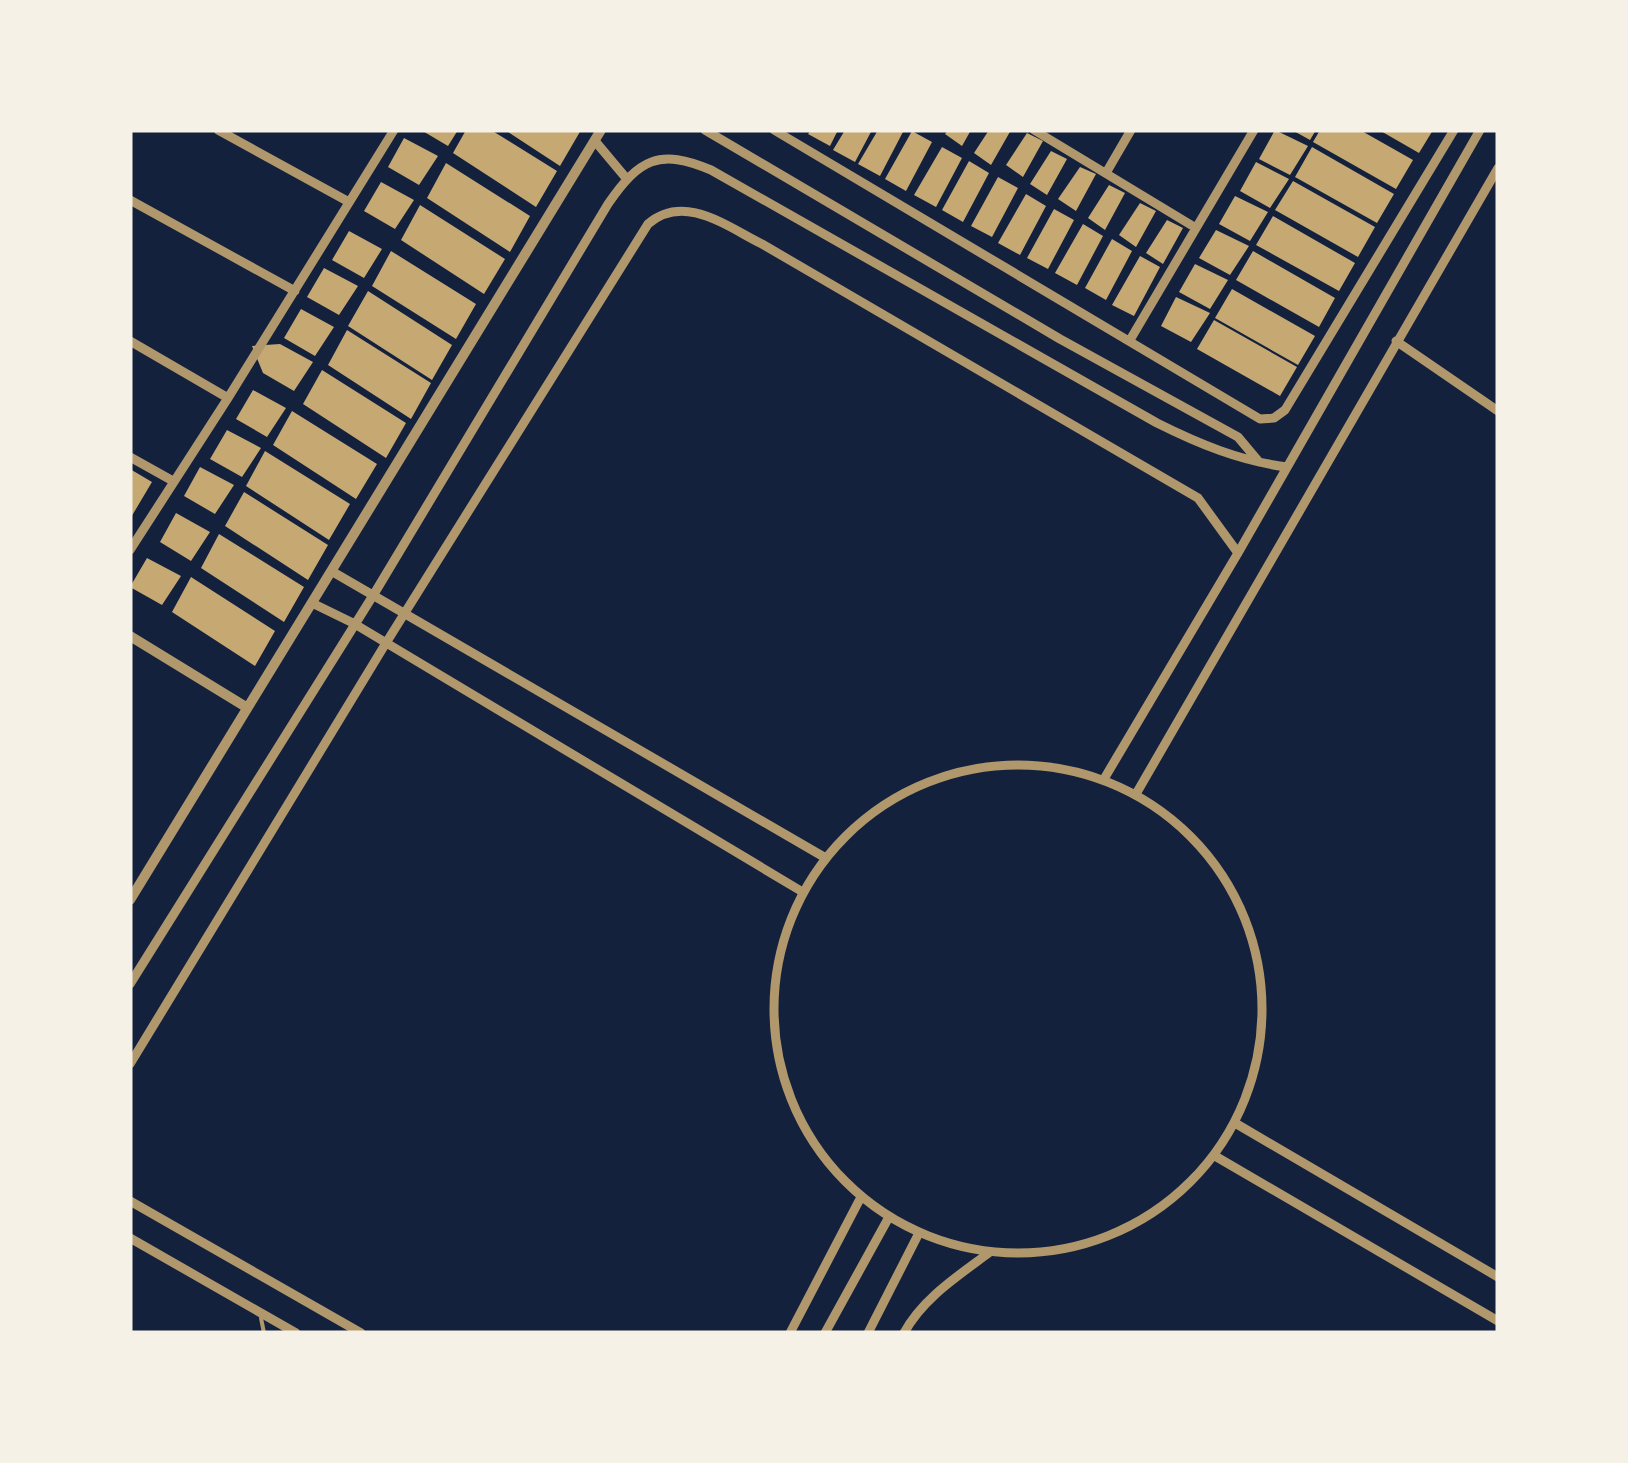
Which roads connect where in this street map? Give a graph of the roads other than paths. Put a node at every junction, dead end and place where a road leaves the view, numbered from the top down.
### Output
1 (218, 130) edge
2 (394, 130) edge
3 (602, 130) edge
4 (706, 130) edge
5 (774, 130) edge
6 (1034, 130) edge
7 (1131, 130) edge
8 (1254, 130) edge
9 (1454, 130) edge
10 (1480, 130) edge
11 (594, 141) junction
12 (1498, 168) edge
13 (1106, 174) junction
14 (626, 178) junction
15 (130, 200) edge
16 (349, 202) junction
17 (1196, 228) junction
18 (294, 290) junction
19 (1130, 340) junction
20 (130, 341) edge
21 (1396, 341) junction
22 (228, 398) junction
23 (1498, 411) edge
24 (130, 456) edge
25 (1260, 464) junction
26 (1286, 467) junction
27 (173, 482) junction
28 (130, 550) edge
29 (1238, 553) junction
30 (334, 572) junction
31 (374, 594) junction
32 (312, 603) junction
33 (406, 612) junction
34 (353, 624) junction
35 (130, 636) edge
36 (386, 644) junction
37 (246, 706) junction
38 (1104, 779) junction
39 (1136, 794) junction
40 (824, 857) junction
41 (801, 892) junction
42 (130, 900) edge
43 (130, 984) edge
44 (130, 1064) edge
45 (1235, 1123) junction
46 (1215, 1156) junction
47 (861, 1196) junction
48 (130, 1201) edge
49 (889, 1217) junction
50 (918, 1233) junction
51 (130, 1238) edge
52 (990, 1252) junction
53 (1498, 1276) edge
54 (261, 1313) junction
55 (1498, 1321) edge
56 (264, 1333) edge
57 (296, 1333) edge
58 (361, 1333) edge
59 (790, 1333) edge
60 (825, 1333) edge
61 (868, 1333) edge
62 (904, 1333) edge

1 - 16 street
2 - 16 street
3 - 11 street
4 - 25 street
5 - 19 street
6 - 13 street
7 - 13 street
8 - 17 street
9 - 19 street
10 - 26 street
11 - 14 street
11 - 30 street
12 - 21 street
13 - 17 street
14 - 25 street
14 - 31 street
15 - 18 street
16 - 18 street
17 - 19 street
18 - 22 street
20 - 22 street
21 - 23 street
21 - 39 street
22 - 27 street
24 - 27 street
25 - 26 street
26 - 29 street
27 - 28 street
29 - 33 street
29 - 38 street
30 - 31 street
30 - 32 street
31 - 33 street
31 - 34 street
32 - 34 street
32 - 37 street
33 - 36 street
33 - 40 street
34 - 36 street
34 - 43 street
35 - 37 street
36 - 41 street
36 - 44 street
37 - 42 street
38 - 39 street
38 - 40 street
39 - 45 street
40 - 41 street
41 - 47 street
45 - 46 street
45 - 53 street
46 - 52 street
46 - 55 street
47 - 49 street
47 - 59 street
48 - 58 street
49 - 50 street
49 - 60 street
50 - 52 street
50 - 61 street
51 - 54 street
52 - 62 street
54 - 56 lane
54 - 57 street

